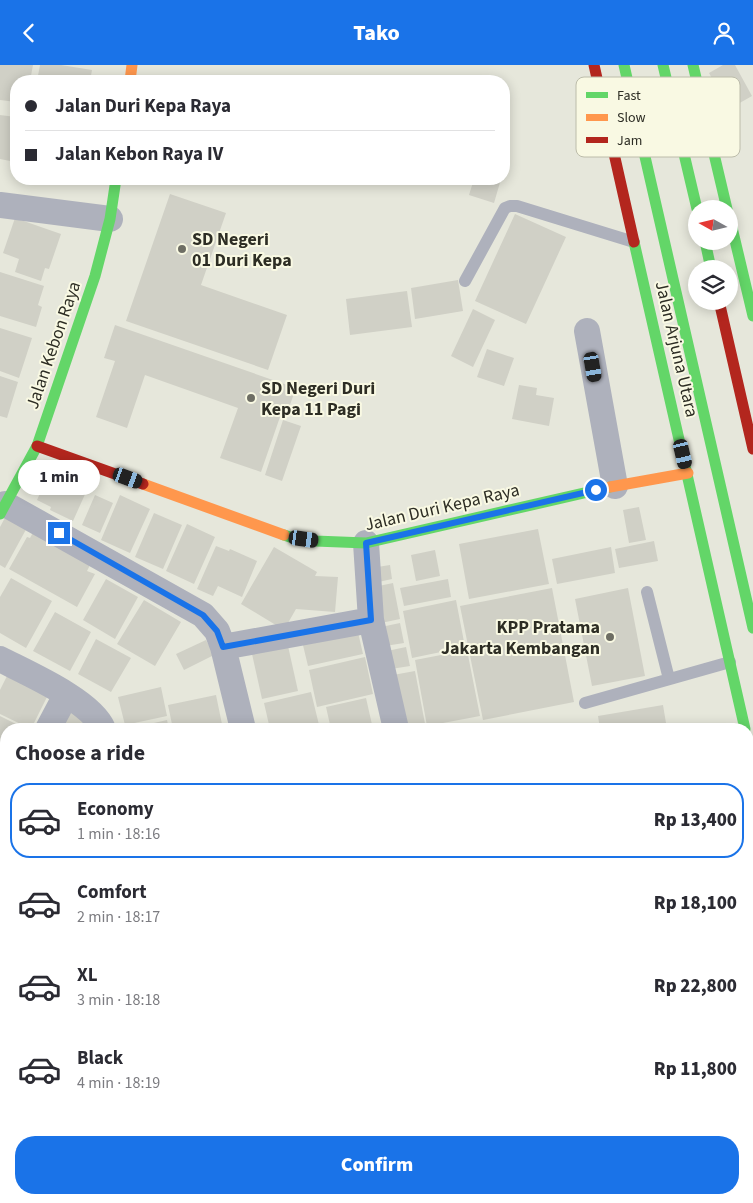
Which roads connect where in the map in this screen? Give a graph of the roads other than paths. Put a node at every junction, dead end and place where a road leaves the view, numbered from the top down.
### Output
1 (615, 157) edge
2 (645, 157) edge
3 (685, 157) edge
4 (715, 157) edge
5 (115, 185) edge
6 (695, 200) edge
7 (725, 200) edge
8 (0, 205) edge
9 (110, 219) junction
10 (634, 242) junction
11 (737, 250) edge
12 (465, 281) dead end
13 (720, 310) edge
14 (753, 316) edge
15 (587, 331) dead end
16 (38, 445) junction
17 (753, 449) edge
18 (688, 473) junction
19 (615, 485) junction
20 (3, 509) edge
21 (366, 548) junction
22 (647, 593) dead end
23 (371, 620) junction
24 (753, 628) edge
25 (223, 647) junction
26 (0, 659) edge
27 (730, 662) junction
28 (669, 679) junction
29 (66, 695) junction
30 (585, 703) dead end
31 (51, 723) edge
32 (100, 723) edge
33 (242, 723) edge
34 (395, 723) edge
35 (744, 723) edge

1 - 10 main road, Jalan Arjuna Utara
2 - 24 main road
3 - 6 main road
4 - 7 main road
5 - 9 main road, Jalan Kebon Raya
8 - 9 street
9 - 16 main road, Jalan Kebon Raya
10 - 12 lane
10 - 18 main road, Jalan Arjuna Utara
11 - 14 main road
13 - 17 main road
15 - 19 street
16 - 20 main road, Jalan Kebon Raya
16 - 21 main road, Jalan Duri Kepa Raya
18 - 19 main road, Jalan Duri Kepa Raya
18 - 27 main road, Jalan Arjuna Utara
19 - 21 main road, Jalan Duri Kepa Raya
20 - 25 street
21 - 23 street
22 - 28 lane
23 - 25 street
23 - 34 street
25 - 33 street
26 - 29 street
27 - 28 lane
27 - 35 main road, Jalan Arjuna Utara
28 - 30 lane
29 - 31 street
29 - 32 street

